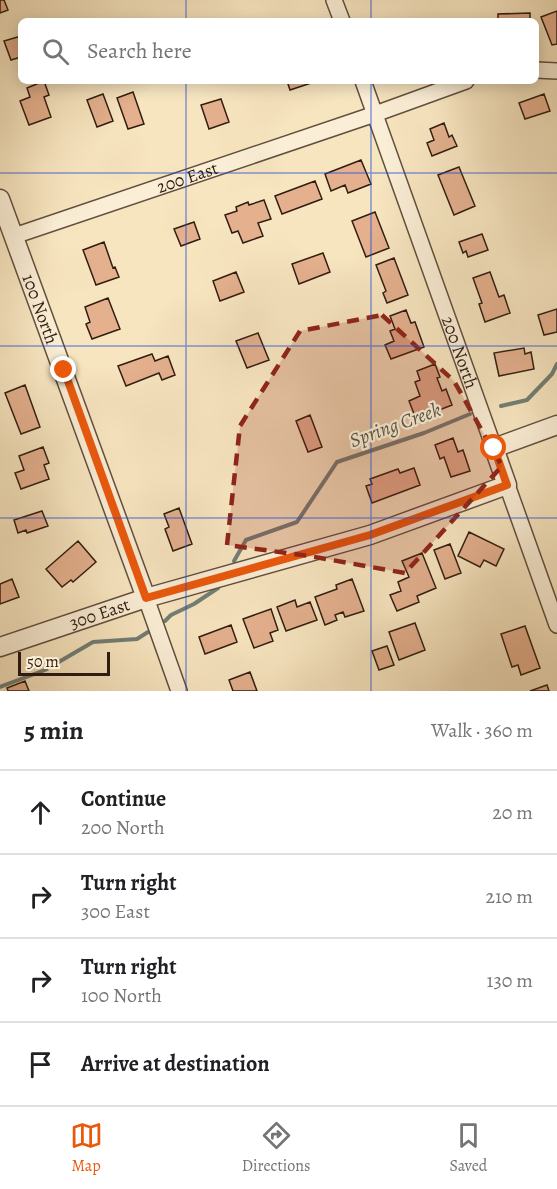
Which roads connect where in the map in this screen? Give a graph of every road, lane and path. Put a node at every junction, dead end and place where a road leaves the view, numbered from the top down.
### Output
1 (334, 0) edge
2 (341, 18) edge
3 (539, 70) edge
4 (557, 71) edge
5 (364, 84) edge
6 (458, 84) edge
7 (375, 114) junction
8 (0, 199) edge
9 (7, 238) edge
10 (557, 425) edge
11 (494, 448) junction
12 (507, 485) junction
13 (146, 598) junction
14 (557, 625) edge
15 (0, 647) edge
16 (179, 691) edge

1 - 2 street
3 - 4 street
5 - 7 street, 200 North
6 - 7 street, 200 East
7 - 9 street, 200 East
7 - 11 street, 200 North
8 - 9 street, 100 North
9 - 13 street, 100 North
10 - 11 street
11 - 12 street, 200 North
12 - 13 street, 300 East
12 - 14 street, 200 North
13 - 15 street, 300 East
13 - 16 street, 100 North

